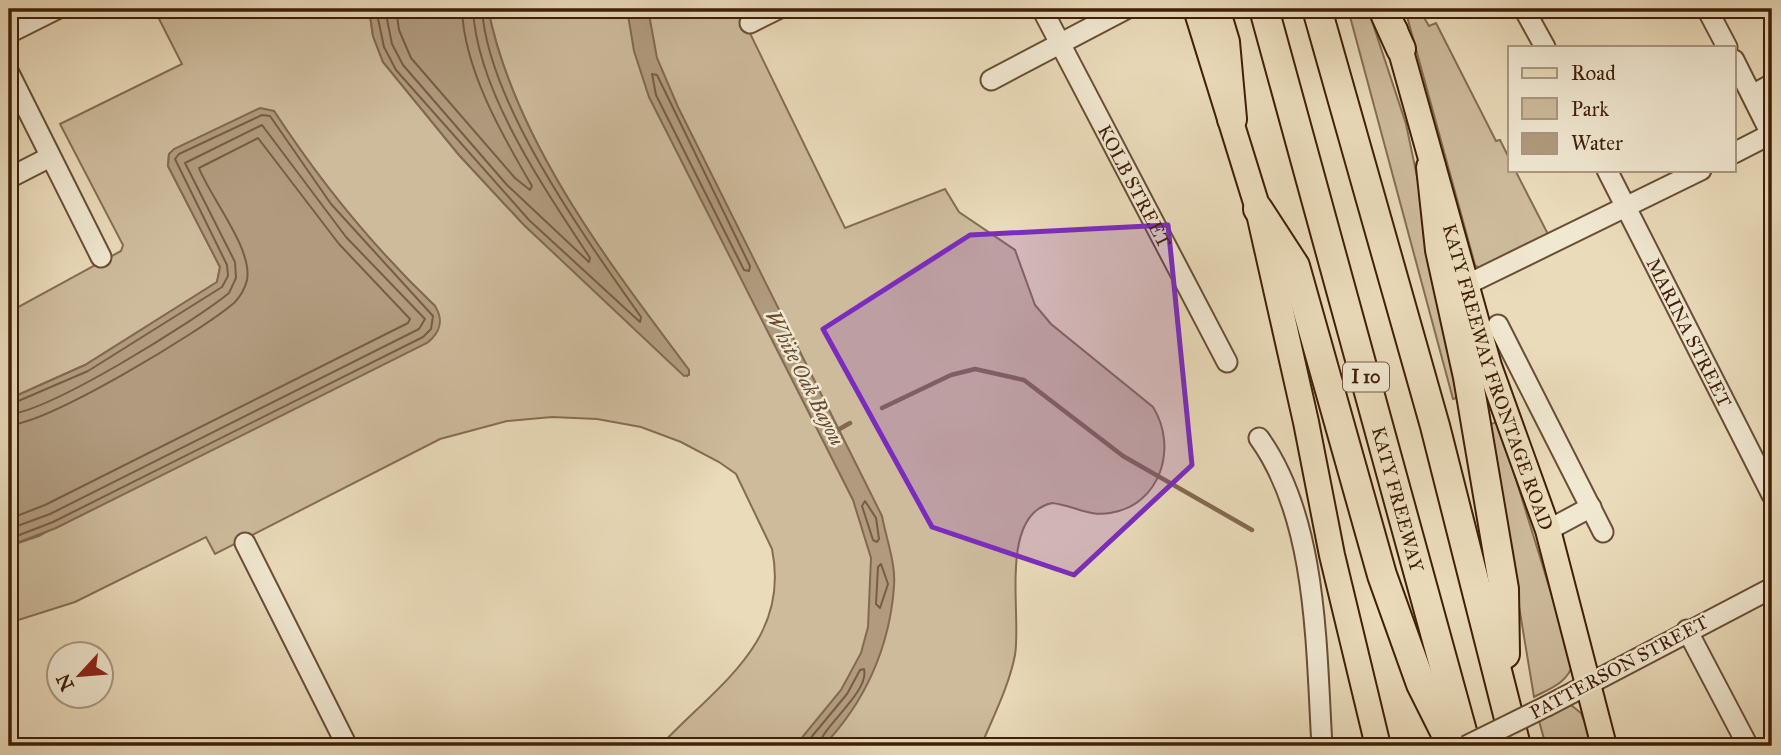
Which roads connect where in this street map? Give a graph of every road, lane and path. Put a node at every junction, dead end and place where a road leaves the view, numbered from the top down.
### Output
1 (57, 9) edge
2 (778, 9) edge
3 (1042, 9) edge
4 (1126, 9) edge
5 (1196, 9) edge
6 (1215, 9) edge
7 (1264, 9) edge
8 (1317, 9) edge
9 (1383, 9) edge
10 (1388, 9) edge
11 (1524, 9) edge
12 (1707, 9) edge
13 (750, 23) dead end
14 (9, 33) edge
15 (1060, 44) junction
16 (1544, 46) edge
17 (1726, 46) edge
18 (1401, 49) junction
19 (1736, 64) edge
20 (9, 73) edge
21 (991, 80) dead end
22 (1772, 84) edge
23 (1752, 95) junction
24 (1232, 119) junction
25 (1772, 135) edge
26 (1736, 152) edge
27 (50, 157) junction
28 (1431, 167) junction
29 (1608, 172) edge
30 (1696, 172) edge
31 (9, 178) edge
32 (1626, 208) junction
33 (1258, 209) junction
34 (101, 257) dead end
35 (1466, 285) junction
36 (1498, 325) dead end
37 (1227, 362) dead end
38 (1259, 438) dead end
39 (1772, 495) edge
40 (1591, 507) junction
41 (1548, 530) junction
42 (1603, 532) dead end
43 (245, 543) dead end
44 (1772, 588) edge
45 (1687, 630) junction
46 (1587, 686) junction
47 (1505, 706) junction
48 (347, 746) edge
49 (1322, 746) edge
50 (1378, 746) edge
51 (1452, 746) edge
52 (1466, 746) edge
53 (1516, 746) edge
54 (1604, 746) edge
55 (1748, 746) edge

1 - 14 street
2 - 13 street
3 - 15 street, KOLB STREET
4 - 15 street
5 - 24 main road
6 - 24 highway
7 - 52 highway, KATY FREEWAY / I 10
8 - 47 highway, I 10
9 - 18 highway
10 - 18 main road, KATY FREEWAY FRONTAGE ROAD
11 - 16 street
12 - 17 street
15 - 21 street
15 - 37 street, KOLB STREET
18 - 28 main road, KATY FREEWAY FRONTAGE ROAD
19 - 23 street
20 - 27 street
22 - 23 street
23 - 25 street
24 - 33 main road
25 - 26 street
27 - 31 street
27 - 34 street
28 - 35 main road, KATY FREEWAY FRONTAGE ROAD
28 - 47 highway
29 - 32 street, MARINA STREET
30 - 32 street
32 - 35 street
32 - 39 street, MARINA STREET
33 - 50 main road
33 - 51 highway
35 - 41 main road, KATY FREEWAY FRONTAGE ROAD
36 - 40 street
38 - 49 street
40 - 41 street
40 - 42 street
41 - 46 main road, KATY FREEWAY FRONTAGE ROAD
43 - 48 street
44 - 45 street, PATTERSON STREET
45 - 46 street, PATTERSON STREET
45 - 55 street
46 - 52 street, PATTERSON STREET, bridge
46 - 54 main road, KATY FREEWAY FRONTAGE ROAD
47 - 53 highway, I 10

